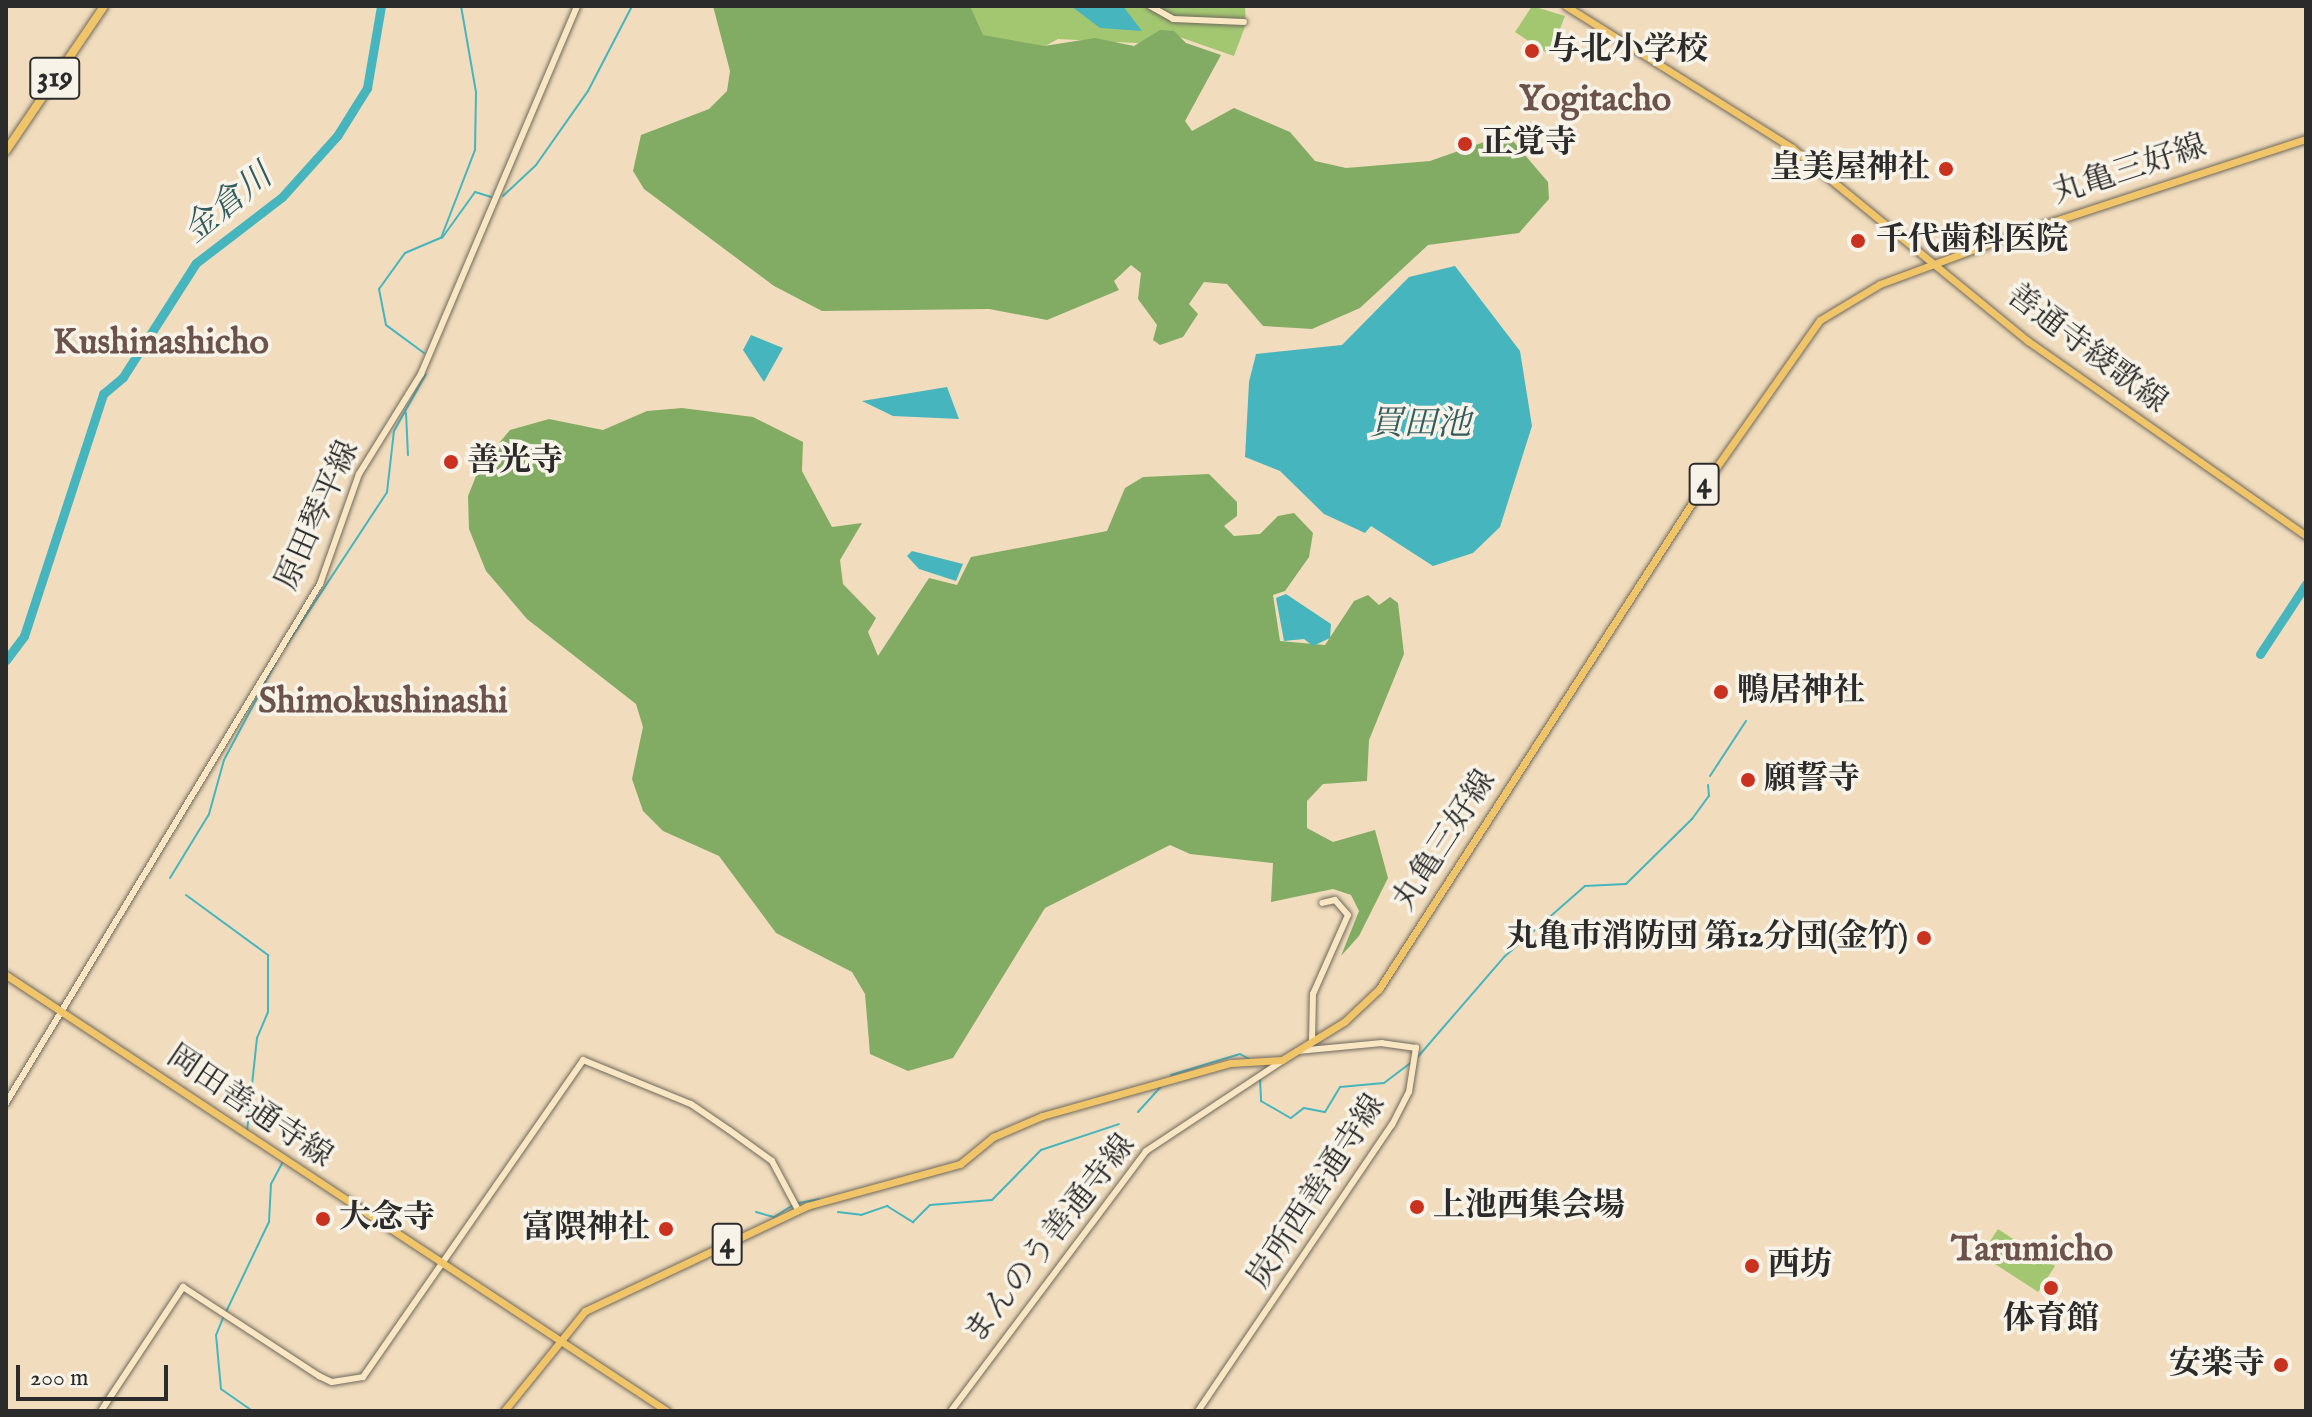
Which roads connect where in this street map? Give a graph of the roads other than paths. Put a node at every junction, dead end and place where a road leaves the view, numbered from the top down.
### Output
1 (104, 6) edge
2 (577, 6) edge
3 (1150, 6) edge
4 (1566, 6) edge
5 (1244, 22) dead end
6 (2306, 139) edge
7 (6, 151) edge
8 (1937, 264) junction
9 (2306, 536) edge
10 (1322, 903) dead end
11 (6, 975) edge
12 (62, 1013) junction
13 (1312, 1041) junction
14 (1297, 1051) junction
15 (1282, 1060) junction
16 (6, 1103) edge
17 (797, 1206) junction
18 (444, 1265) junction
19 (559, 1339) junction
20 (101, 1411) edge
21 (504, 1411) edge
22 (667, 1411) edge
23 (951, 1411) edge
24 (1198, 1411) edge

1 - 7 highway, 319
2 - 12 main road, 原田琴平線
3 - 5 main road
4 - 8 main road, 善通寺綾歌線
6 - 8 main road, 丸亀三好線 / 4
8 - 9 main road, 善通寺綾歌線
8 - 13 main road, 丸亀三好線 / 4
10 - 13 main road
11 - 12 main road, 岡田善通寺線
12 - 16 main road, 原田琴平線
12 - 18 main road, 岡田善通寺線
13 - 14 main road, 丸亀三好線 / 4
14 - 15 main road, 丸亀三好線 / 4
14 - 24 main road, 炭所西善通寺線
15 - 17 main road, 丸亀三好線 / 4
15 - 23 main road, まんのう善通寺線
17 - 18 main road
17 - 19 main road, 丸亀三好線 / 4
18 - 19 main road, 岡田善通寺線
18 - 20 main road
19 - 21 main road, 丸亀三好線 / 4
19 - 22 main road, 岡田善通寺線

